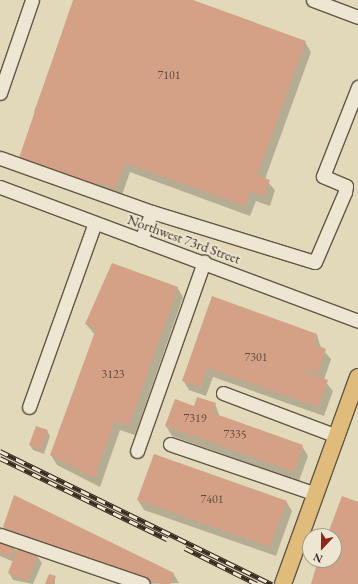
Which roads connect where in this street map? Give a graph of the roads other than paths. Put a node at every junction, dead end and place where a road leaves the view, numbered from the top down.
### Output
1 (32, 0) edge
2 (313, 0) edge
3 (358, 17) edge
4 (358, 87) edge
5 (0, 93) edge
6 (0, 158) edge
7 (0, 187) edge
8 (152, 212) junction
9 (95, 223) junction
10 (141, 240) junction
11 (204, 262) junction
12 (358, 321) edge
13 (358, 376) edge
14 (223, 393) dead end
15 (29, 407) dead end
16 (337, 436) junction
17 (170, 444) dead end
18 (137, 451) dead end
19 (316, 494) junction
20 (0, 534) edge
21 (142, 584) edge
22 (283, 584) edge

1 - 5 street
2 - 3 street
4 - 8 street
6 - 8 street
7 - 9 street, Northwest 73rd Street
8 - 10 street
9 - 10 street, Northwest 73rd Street
9 - 15 street
10 - 11 street, Northwest 73rd Street
11 - 12 street, Northwest 73rd Street
11 - 18 street
13 - 16 main road
14 - 16 street
16 - 19 main road
17 - 19 street
19 - 22 main road
20 - 21 street

